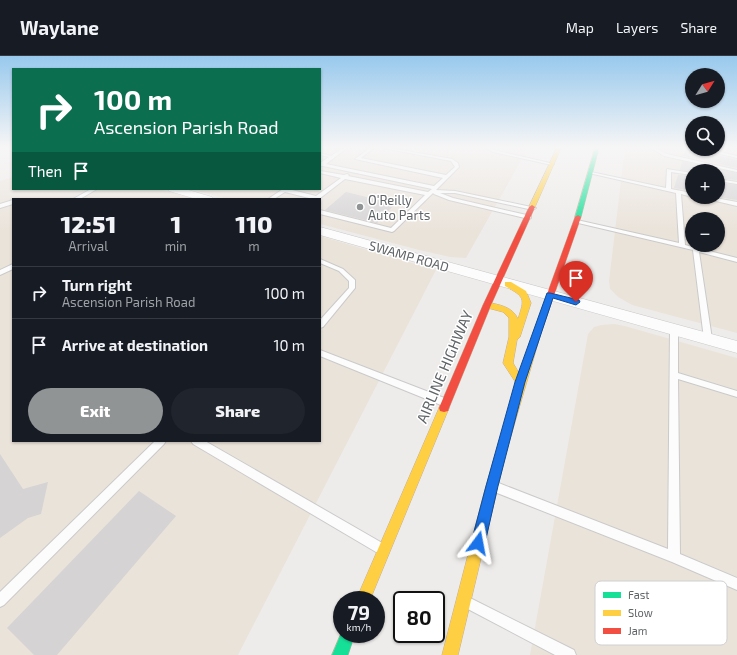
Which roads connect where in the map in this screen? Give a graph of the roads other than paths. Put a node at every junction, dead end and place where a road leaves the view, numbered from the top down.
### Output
1 (345, 176) joint
2 (373, 176) edge
3 (441, 176) edge
4 (547, 176) edge
5 (590, 176) edge
6 (604, 176) edge
7 (669, 176) edge
8 (446, 177) joint
9 (725, 181) edge
10 (737, 183) edge
11 (93, 190) edge
12 (176, 190) edge
13 (284, 190) edge
14 (288, 190) edge
15 (668, 190) junction
16 (432, 191) junction
17 (678, 192) junction
18 (685, 194) edge
19 (78, 198) edge
20 (204, 198) edge
21 (272, 198) edge
22 (314, 198) edge
23 (318, 198) edge
24 (12, 202) edge
25 (725, 202) edge
26 (737, 204) edge
27 (0, 206) edge
28 (533, 208) junction
29 (321, 212) edge
30 (529, 217) junction
31 (576, 222) junction
32 (321, 231) edge
33 (682, 246) junction
34 (685, 247) edge
35 (696, 252) edge
36 (707, 252) edge
37 (737, 260) edge
38 (321, 261) edge
39 (12, 267) edge
40 (0, 273) edge
41 (502, 282) junction
42 (550, 295) junction
43 (487, 305) junction
44 (321, 324) edge
45 (674, 329) junction
46 (708, 339) junction
47 (737, 347) edge
48 (321, 353) edge
49 (508, 363) junction
50 (674, 375) junction
51 (520, 382) junction
52 (737, 394) edge
53 (445, 402) junction
54 (161, 442) edge
55 (202, 442) edge
56 (492, 486) junction
57 (384, 550) junction
58 (674, 557) junction
59 (737, 584) edge
60 (367, 591) edge
61 (464, 601) junction
62 (0, 602) edge
63 (345, 643) edge
64 (340, 655) edge
65 (450, 655) edge
66 (569, 655) edge

1 - 16 lane
1 - 23 lane
2 - 16 lane
3 - 8 lane
4 - 28 highway, AIRLINE HIGHWAY
5 - 31 highway
6 - 15 lane
7 - 15 lane
8 - 16 lane
9 - 10 lane
11 - 19 lane
12 - 20 street
13 - 21 lane
14 - 22 lane
15 - 17 lane
16 - 28 lane
16 - 29 lane
16 - 30 lane
17 - 18 lane
17 - 33 lane
24 - 27 lane
25 - 26 lane
28 - 30 highway, AIRLINE HIGHWAY
30 - 41 highway, AIRLINE HIGHWAY
31 - 33 lane
31 - 42 highway
32 - 41 street, SWAMP ROAD
33 - 34 lane
35 - 46 lane
36 - 37 lane
38 - 44 lane
39 - 40 lane
41 - 42 street, SWAMP ROAD
41 - 43 highway, AIRLINE HIGHWAY
41 - 49 highway
42 - 45 street, SWAMP ROAD
42 - 51 highway
43 - 49 highway
43 - 53 highway, AIRLINE HIGHWAY
45 - 46 street, SWAMP ROAD
45 - 50 lane
46 - 47 street, SWAMP ROAD
48 - 53 lane
49 - 51 highway
50 - 52 lane
50 - 58 lane
51 - 56 highway
53 - 57 highway, AIRLINE HIGHWAY
54 - 62 lane
55 - 57 lane
56 - 58 lane
56 - 61 highway
57 - 60 highway, AIRLINE HIGHWAY
58 - 59 lane
61 - 65 highway
61 - 66 lane
63 - 64 highway

